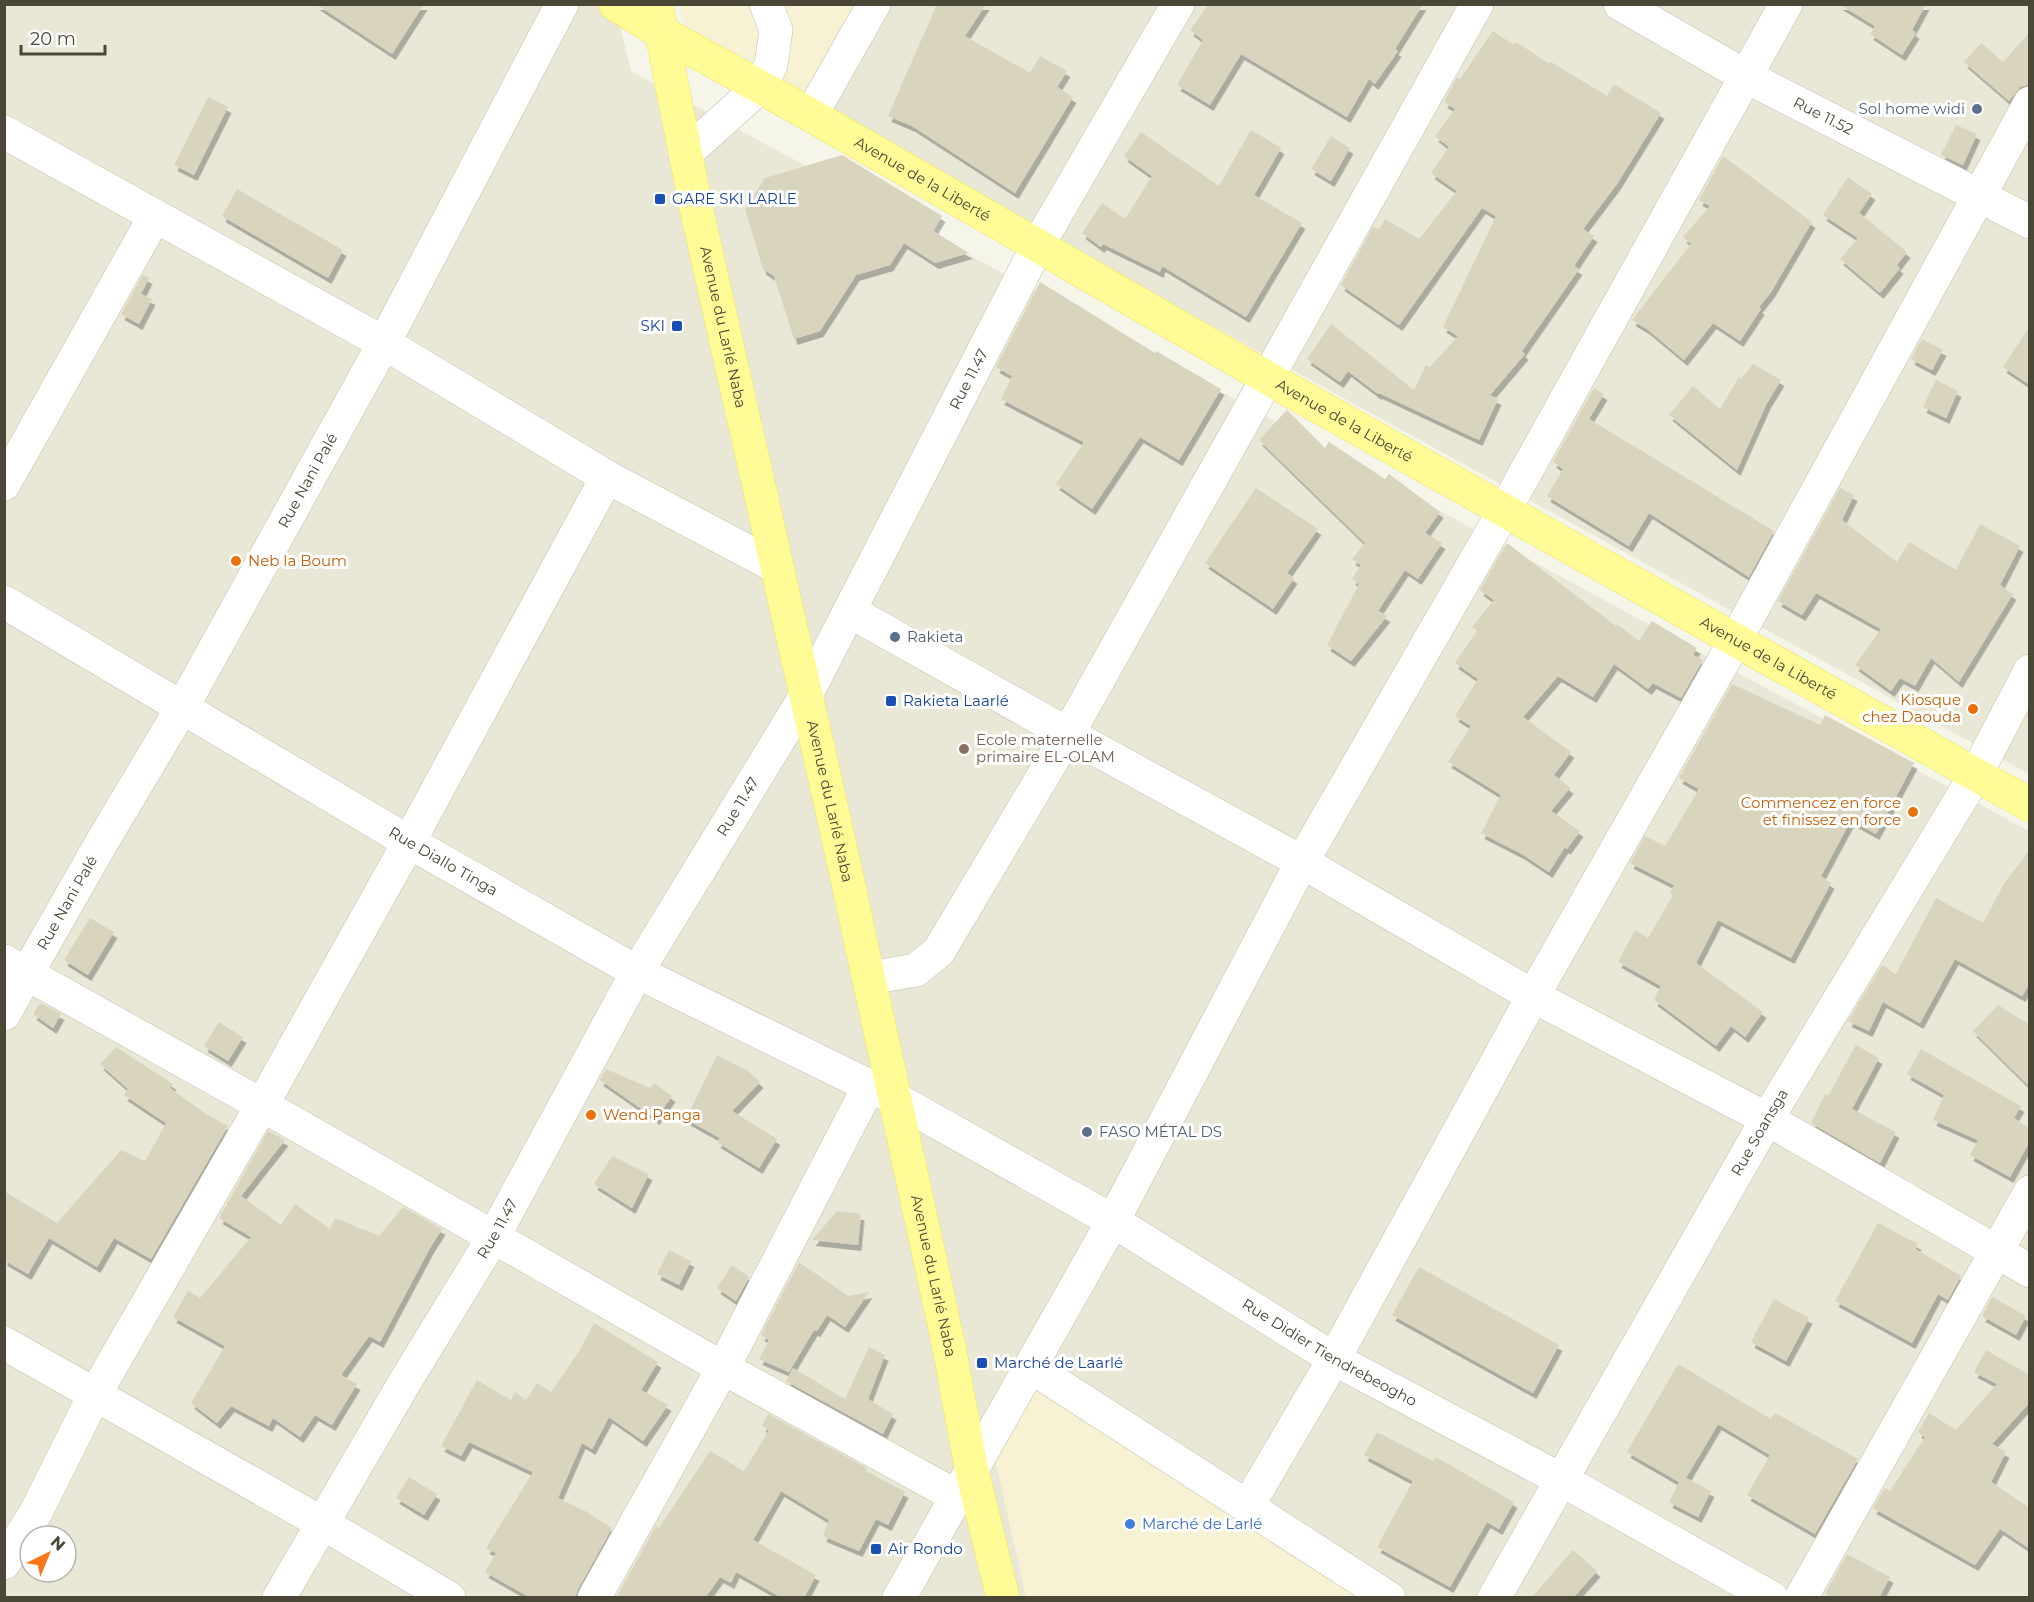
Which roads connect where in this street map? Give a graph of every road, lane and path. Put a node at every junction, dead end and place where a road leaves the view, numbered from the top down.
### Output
1 (562, 4) edge
2 (615, 4) edge
3 (766, 4) edge
4 (874, 4) edge
5 (1178, 4) edge
6 (1477, 4) edge
7 (1620, 4) edge
8 (1786, 4) edge
9 (659, 19) edge
10 (1747, 77) junction
11 (760, 87) junction
12 (2030, 103) edge
13 (811, 115) junction
14 (4, 132) edge
15 (685, 154) junction
16 (1979, 196) junction
17 (155, 216) junction
18 (2030, 222) edge
19 (1038, 245) junction
20 (384, 343) junction
21 (1266, 378) junction
22 (607, 477) junction
23 (4, 484) edge
24 (1504, 511) junction
25 (777, 567) junction
26 (4, 602) edge
27 (851, 612) junction
28 (1735, 641) junction
29 (2030, 672) edge
30 (805, 698) junction
31 (183, 706) junction
32 (1068, 734) junction
33 (1976, 774) junction
34 (2030, 805) edge
35 (409, 842) junction
36 (1302, 862) junction
37 (16, 968) edge
38 (637, 972) junction
39 (869, 978) junction
40 (1533, 996) junction
41 (4, 1014) edge
42 (881, 1092) junction
43 (262, 1105) junction
44 (1767, 1119) junction
45 (2030, 1192) edge
46 (1113, 1221) junction
47 (494, 1236) junction
48 (1995, 1251) junction
49 (2030, 1271) edge
50 (4, 1343) edge
51 (1334, 1359) junction
52 (1031, 1367) junction
53 (723, 1368) junction
54 (95, 1394) junction
55 (971, 1467) junction
56 (1562, 1480) junction
57 (956, 1496) junction
58 (1247, 1507) junction
59 (322, 1523) junction
60 (4, 1563) edge
61 (279, 1598) edge
62 (449, 1598) edge
63 (594, 1598) edge
64 (899, 1598) edge
65 (1003, 1598) edge
66 (1389, 1598) edge
67 (1494, 1598) edge
68 (1772, 1598) edge
69 (1801, 1598) edge

1 - 20 street, Rue Nani Palé
2 - 9 main road, Avenue de la Liberté
3 - 11 street
4 - 13 street
5 - 19 street, Rue 11.47
6 - 21 street
7 - 10 street, Rue 11.52
8 - 10 street
9 - 11 main road, Avenue de la Liberté
9 - 15 main road, Avenue du Larlé Naba
10 - 16 street, Rue 11.52
10 - 24 street
11 - 13 main road, Avenue de la Liberté
11 - 15 street
12 - 16 street
13 - 19 main road, Avenue de la Liberté
14 - 17 street
15 - 25 main road, Avenue du Larlé Naba
16 - 18 street, Rue 11.52
16 - 28 street
17 - 20 street
17 - 23 street
19 - 21 main road, Avenue de la Liberté
19 - 27 street, Rue 11.47
20 - 22 street
20 - 31 street, Rue Nani Palé
21 - 24 main road, Avenue de la Liberté
21 - 32 street
22 - 25 street
22 - 35 street
24 - 28 main road, Avenue de la Liberté
24 - 36 street
25 - 30 main road, Avenue du Larlé Naba
26 - 31 street, Rue Diallo Tinga
27 - 30 street, Rue 11.47
27 - 32 street
28 - 33 main road, Avenue de la Liberté
28 - 40 street
29 - 33 street, Rue Soansga
30 - 38 street, Rue 11.47
30 - 39 main road, Avenue du Larlé Naba
31 - 35 street, Rue Diallo Tinga
31 - 37 street, Rue Nani Palé
32 - 36 street
32 - 39 street
33 - 34 main road, Avenue de la Liberté
33 - 44 street, Rue Soansga
35 - 38 street, Rue Diallo Tinga
35 - 43 street
36 - 40 street
36 - 46 street
37 - 41 street, Rue Nani Palé
37 - 43 street
38 - 42 street, Rue Diallo Tinga
38 - 47 street, Rue 11.47
39 - 42 main road, Avenue du Larlé Naba
40 - 44 street
40 - 51 street
42 - 46 street, Rue Didier Tiendrebeogho
42 - 53 street
42 - 55 main road, Avenue du Larlé Naba
43 - 47 street
43 - 54 street
44 - 48 street
44 - 56 street, Rue Soansga
45 - 48 street
46 - 51 street, Rue Didier Tiendrebeogho
46 - 52 street
47 - 53 street
47 - 59 street, Rue 11.47
48 - 49 street
48 - 69 street
50 - 54 street
51 - 56 street, Rue Didier Tiendrebeogho
51 - 58 street
52 - 55 street
52 - 58 street
53 - 57 street
53 - 63 street
54 - 59 street
54 - 60 street
55 - 57 street
55 - 65 main road, Avenue du Larlé Naba
56 - 67 street, Rue Soansga
56 - 68 street, Rue Didier Tiendrebeogho
57 - 64 street
58 - 66 street
59 - 61 street, Rue 11.47
59 - 62 street

